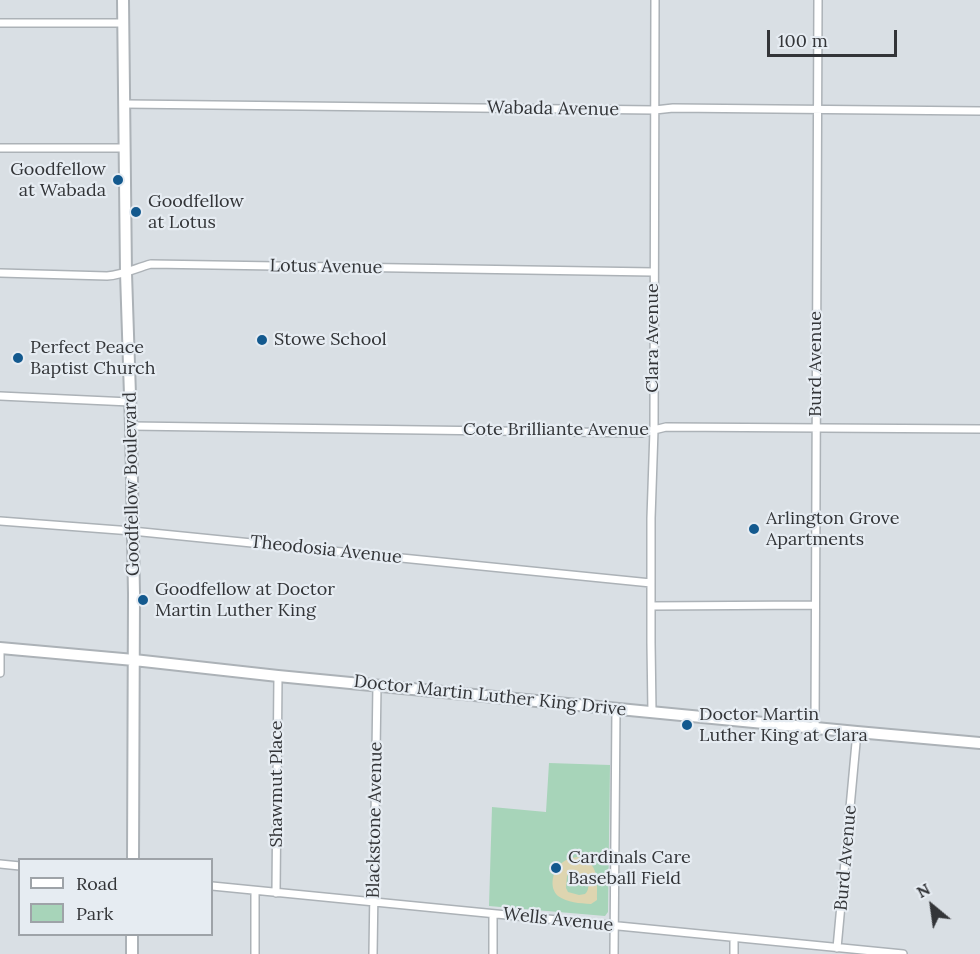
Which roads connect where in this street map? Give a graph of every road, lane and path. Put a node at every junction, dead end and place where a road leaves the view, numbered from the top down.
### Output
1 (123, 0) edge
2 (655, 0) edge
3 (818, 0) edge
4 (0, 23) edge
5 (123, 23) junction
6 (125, 104) junction
7 (817, 109) junction
8 (655, 110) junction
9 (980, 111) edge
10 (0, 148) edge
11 (125, 148) junction
12 (653, 272) junction
13 (0, 273) edge
14 (126, 273) junction
15 (0, 396) edge
16 (130, 402) junction
17 (131, 426) junction
18 (816, 427) junction
19 (980, 429) edge
20 (654, 430) junction
21 (0, 520) edge
22 (132, 531) junction
23 (651, 583) junction
24 (815, 605) junction
25 (651, 606) junction
26 (0, 648) edge
27 (135, 660) junction
28 (0, 673) edge
29 (278, 676) junction
30 (377, 685) junction
31 (616, 709) junction
32 (652, 712) junction
33 (815, 728) junction
34 (857, 732) junction
35 (980, 743) edge
36 (133, 858) edge
37 (0, 864) edge
38 (18, 866) edge
39 (213, 886) edge
40 (255, 891) junction
41 (276, 893) junction
42 (374, 903) junction
43 (493, 914) junction
44 (614, 925) junction
45 (132, 936) edge
46 (734, 938) junction
47 (837, 948) junction
48 (854, 952) edge
49 (132, 954) edge
50 (255, 954) edge
51 (373, 954) edge
52 (493, 954) edge
53 (614, 954) edge
54 (734, 954) edge
55 (903, 954) edge

1 - 5 main road, Goodfellow Boulevard
2 - 8 street, Clara Avenue
3 - 7 street, Burd Avenue
4 - 5 street
5 - 6 main road, Goodfellow Boulevard
6 - 8 street, Wabada Avenue
6 - 11 main road, Goodfellow Boulevard
7 - 8 street, Wabada Avenue
7 - 9 street, Wabada Avenue
7 - 18 street, Burd Avenue
8 - 12 street, Clara Avenue
10 - 11 street
11 - 14 main road, Goodfellow Boulevard
12 - 14 street, Lotus Avenue
12 - 20 street, Clara Avenue
13 - 14 street, Lotus Avenue
14 - 16 main road, Goodfellow Boulevard
15 - 16 street
16 - 17 main road, Goodfellow Boulevard
17 - 20 street, Cote Brilliante Avenue
17 - 22 main road, Goodfellow Boulevard
18 - 19 street, Cote Brilliante Avenue
18 - 20 street, Cote Brilliante Avenue
18 - 24 street, Burd Avenue
20 - 23 street, Clara Avenue
21 - 22 street, Theodosia Avenue
22 - 23 street, Theodosia Avenue
22 - 27 main road, Goodfellow Boulevard
23 - 25 street, Clara Avenue
24 - 25 street
24 - 33 street, Burd Avenue
25 - 32 street, Clara Avenue
26 - 27 main road, Doctor Martin Luther King Drive
26 - 28 street
27 - 29 main road, Doctor Martin Luther King Drive
27 - 36 main road, Goodfellow Boulevard
29 - 30 main road, Doctor Martin Luther King Drive
29 - 41 street, Shawmut Place
30 - 31 main road, Doctor Martin Luther King Drive
30 - 42 street, Blackstone Avenue
31 - 32 main road, Doctor Martin Luther King Drive
31 - 44 street
32 - 33 main road, Doctor Martin Luther King Drive
33 - 34 main road, Doctor Martin Luther King Drive
34 - 35 main road, Doctor Martin Luther King Drive
34 - 47 street, Burd Avenue
37 - 38 street
39 - 40 street, Wells Avenue
40 - 41 street, Wells Avenue
40 - 50 street
41 - 42 street, Wells Avenue
42 - 43 street, Wells Avenue
42 - 51 street, Blackstone Avenue
43 - 44 street, Wells Avenue
43 - 52 street
44 - 46 street, Wells Avenue
44 - 53 street
45 - 49 main road
46 - 47 street, Wells Avenue
46 - 54 street
47 - 48 street, Wells Avenue
48 - 55 street, Wells Avenue

